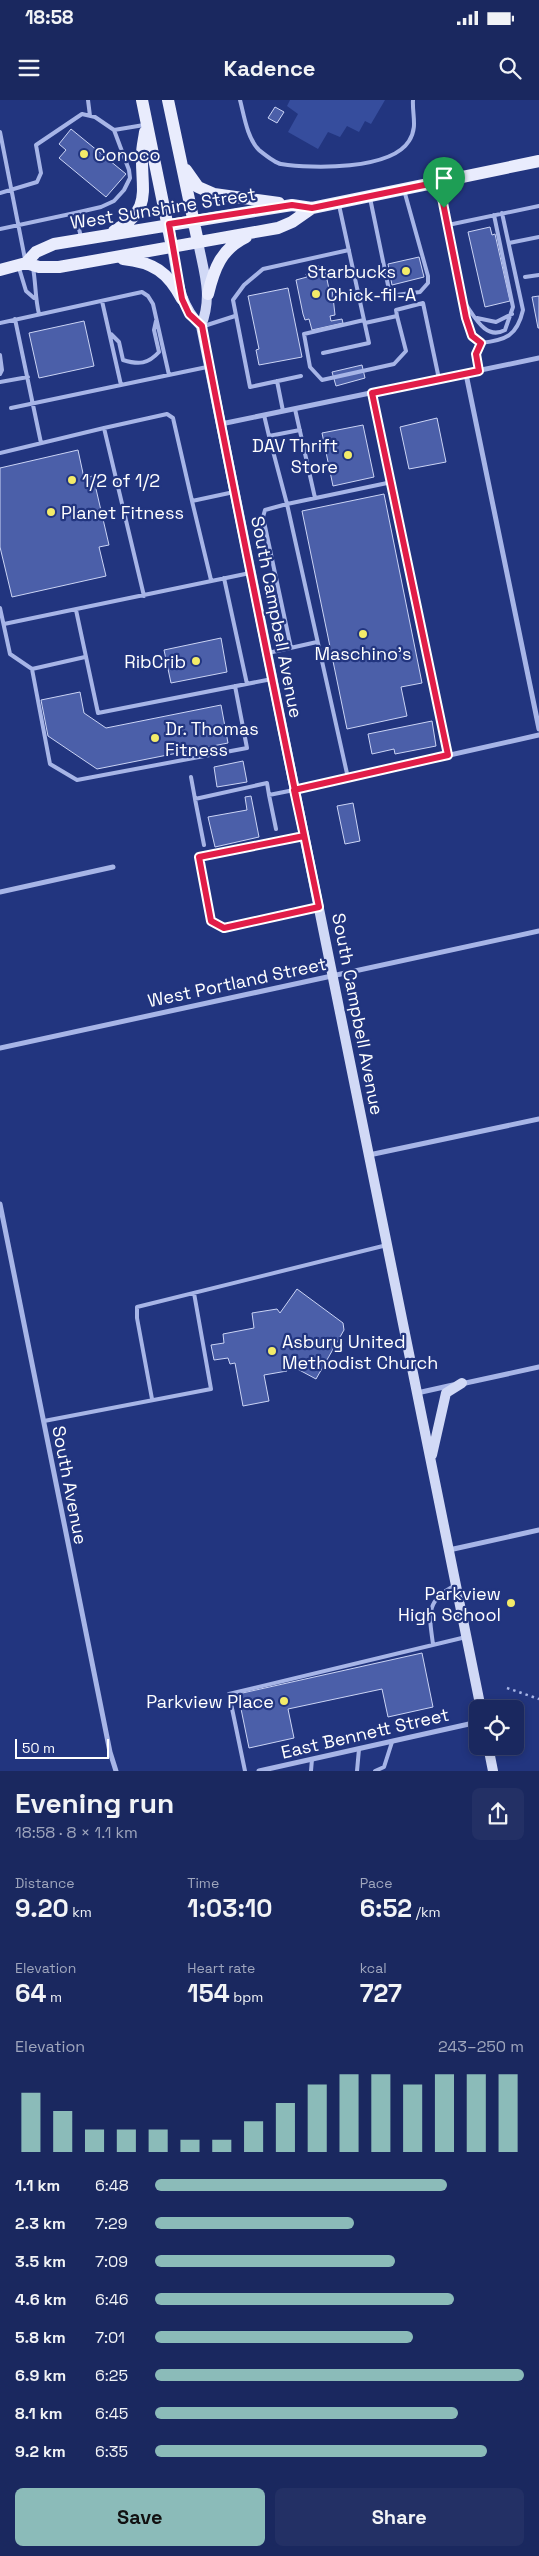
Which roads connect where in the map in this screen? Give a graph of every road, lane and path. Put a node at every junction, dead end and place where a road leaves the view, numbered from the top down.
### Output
1 (88, 100) edge
2 (142, 100) edge
3 (168, 100) edge
4 (240, 100) edge
5 (413, 100) edge
6 (90, 116) junction
7 (146, 125) junction
8 (114, 130) junction
9 (0, 132) edge
10 (180, 156) junction
11 (539, 161) edge
12 (439, 182) junction
13 (404, 189) junction
14 (12, 190) junction
15 (0, 193) edge
16 (370, 196) junction
17 (338, 203) junction
18 (292, 205) junction
19 (539, 206) edge
20 (312, 208) junction
21 (75, 213) junction
22 (502, 213) junction
23 (494, 215) junction
24 (194, 220) junction
25 (169, 224) junction
26 (19, 225) junction
27 (448, 225) junction
28 (0, 229) edge
29 (257, 232) junction
30 (106, 235) junction
31 (539, 237) edge
32 (81, 239) junction
33 (198, 242) junction
34 (509, 243) junction
35 (172, 247) junction
36 (349, 250) junction
37 (110, 258) junction
38 (26, 265) junction
39 (0, 270) edge
40 (539, 275) edge
41 (525, 277) dead end
42 (208, 294) junction
43 (409, 294) junction
44 (34, 298) junction
45 (182, 299) junction
46 (463, 300) junction
47 (102, 301) junction
48 (412, 306) junction
49 (39, 314) junction
50 (512, 314) junction
51 (234, 316) junction
52 (397, 316) junction
53 (156, 318) junction
54 (476, 318) junction
55 (15, 319) junction
56 (364, 322) junction
57 (0, 323) edge
58 (202, 326) junction
59 (110, 334) junction
60 (481, 343) junction
61 (323, 353) dead end
62 (0, 355) edge
63 (539, 358) edge
64 (209, 366) junction
65 (479, 371) junction
66 (0, 374) edge
67 (466, 374) junction
68 (169, 375) junction
69 (301, 376) dead end
70 (28, 377) junction
71 (439, 379) junction
72 (0, 382) edge
73 (277, 382) junction
74 (121, 385) junction
75 (372, 393) junction
76 (34, 403) junction
77 (11, 408) dead end
78 (295, 409) junction
79 (282, 411) junction
80 (264, 415) junction
81 (221, 424) junction
82 (104, 428) junction
83 (300, 430) junction
84 (269, 436) junction
85 (41, 443) junction
86 (0, 453) edge
87 (392, 482) junction
88 (234, 492) junction
89 (315, 498) junction
90 (192, 501) junction
91 (286, 504) junction
92 (250, 573) junction
93 (224, 578) junction
94 (211, 580) junction
95 (144, 596) junction
96 (0, 608) edge
97 (76, 610) junction
98 (4, 624) junction
99 (317, 642) junction
100 (291, 648) junction
101 (266, 653) junction
102 (85, 658) junction
103 (32, 669) junction
104 (272, 679) junction
105 (247, 684) junction
106 (235, 686) junction
107 (539, 730) edge
108 (539, 735) edge
109 (448, 755) junction
110 (191, 777) dead end
111 (348, 778) junction
112 (294, 790) junction
113 (269, 795) junction
114 (195, 799) junction
115 (276, 829) dead end
116 (304, 836) junction
117 (204, 845) dead end
118 (113, 867) dead end
119 (0, 892) edge
120 (319, 907) junction
121 (539, 931) edge
122 (333, 976) junction
123 (0, 1048) edge
124 (539, 1119) edge
125 (369, 1156) junction
126 (0, 1204) edge
127 (387, 1244) junction
128 (194, 1292) junction
129 (539, 1367) edge
130 (462, 1383) junction
131 (417, 1393) junction
132 (152, 1399) junction
133 (44, 1421) junction
134 (431, 1461) junction
135 (539, 1530) edge
136 (449, 1550) junction
137 (456, 1585) junction
138 (466, 1637) junction
139 (433, 1644) junction
140 (508, 1688) dead end
141 (539, 1699) edge
142 (479, 1700) edge
143 (469, 1724) edge
144 (392, 1742) junction
145 (359, 1749) junction
146 (490, 1755) edge
147 (312, 1759) junction
148 (116, 1771) edge
149 (245, 1771) edge
150 (259, 1771) edge
151 (311, 1771) edge
152 (357, 1771) edge
153 (375, 1771) edge
154 (493, 1771) edge

1 - 6 lane
2 - 7 main road
3 - 10 main road, South Campbell Avenue
4 - 5 lane
6 - 8 lane
6 - 14 lane
7 - 8 lane
7 - 25 main road
7 - 30 main road
8 - 21 lane
9 - 14 lane
10 - 18 main road
10 - 24 main road, South Campbell Avenue
11 - 12 main road, West Sunshine Street
12 - 13 main road, West Sunshine Street
12 - 27 lane
13 - 16 main road, West Sunshine Street
13 - 43 lane
14 - 15 lane
14 - 26 lane
16 - 17 main road, West Sunshine Street
16 - 43 lane
17 - 20 main road, West Sunshine Street
17 - 36 lane
18 - 20 main road, West Sunshine Street
18 - 24 main road, West Sunshine Street
19 - 22 lane
20 - 29 main road, West Sunshine Street
21 - 26 lane
21 - 32 lane
22 - 23 lane
22 - 34 lane
23 - 27 lane
23 - 50 lane
24 - 25 main road, West Sunshine Street
24 - 33 main road, South Campbell Avenue
25 - 30 main road, West Sunshine Street
25 - 35 main road
26 - 28 lane
26 - 38 lane
27 - 46 lane
29 - 33 main road, West Sunshine Street
29 - 42 main road
30 - 32 main road, West Sunshine Street
31 - 34 lane
32 - 38 main road, West Sunshine Street
33 - 35 main road, West Sunshine Street
33 - 42 main road, South Campbell Avenue
34 - 60 lane
35 - 37 main road, West Sunshine Street
35 - 45 main road
36 - 51 lane
36 - 56 lane
37 - 38 main road, West Sunshine Street
37 - 45 main road
38 - 39 main road, West Sunshine Street
38 - 44 lane
38 - 44 lane
40 - 41 lane
42 - 58 main road, South Campbell Avenue
43 - 48 lane
44 - 49 lane
45 - 58 main road
46 - 54 lane
46 - 60 lane
47 - 49 lane
47 - 53 lane
47 - 59 lane
48 - 52 lane
48 - 71 lane
49 - 55 lane
50 - 54 lane
50 - 54 lane
51 - 58 lane
51 - 73 lane
52 - 56 lane
52 - 56 lane
53 - 59 lane
53 - 68 lane
55 - 57 lane
55 - 70 lane
56 - 61 lane
58 - 64 main road, South Campbell Avenue
59 - 74 lane
60 - 65 lane
62 - 66 lane
63 - 65 street
64 - 68 lane
64 - 81 main road, South Campbell Avenue
65 - 67 street
67 - 71 street
67 - 107 street
68 - 74 lane
69 - 73 lane
70 - 72 lane
70 - 76 lane
71 - 75 street
73 - 79 lane
74 - 76 lane
75 - 78 street
75 - 87 lane
76 - 77 lane
76 - 85 lane
78 - 79 street
78 - 83 lane
79 - 80 street
80 - 81 street
80 - 84 lane
81 - 88 main road, South Campbell Avenue
82 - 85 lane
82 - 90 lane
82 - 95 lane
83 - 84 lane
83 - 89 lane
84 - 91 lane
85 - 86 lane
87 - 89 lane
87 - 109 lane
88 - 90 lane
88 - 92 main road, South Campbell Avenue
89 - 91 lane
90 - 94 lane
91 - 99 lane
91 - 100 lane
92 - 93 lane
92 - 101 main road, South Campbell Avenue
93 - 94 lane
93 - 105 lane
94 - 95 lane
95 - 97 lane
96 - 98 lane
97 - 98 lane
97 - 102 lane
98 - 103 lane
99 - 100 lane
99 - 111 lane
100 - 101 lane
101 - 104 main road, South Campbell Avenue
102 - 103 lane
102 - 106 lane
103 - 106 lane
104 - 105 lane
104 - 112 main road, South Campbell Avenue
105 - 106 lane
108 - 109 street
109 - 111 street
110 - 114 lane
111 - 112 street
112 - 113 lane
112 - 116 main road, South Campbell Avenue
113 - 114 lane
113 - 115 lane
114 - 117 lane
116 - 120 main road, South Campbell Avenue
116 - 120 lane
118 - 119 street
120 - 122 main road, South Campbell Avenue
121 - 122 street, West Portland Street
122 - 123 street, West Portland Street
122 - 125 main road, South Campbell Avenue
124 - 125 street
125 - 127 main road, South Campbell Avenue
126 - 133 street, South Avenue
127 - 128 lane
127 - 131 main road, South Campbell Avenue
128 - 132 lane
128 - 132 lane
129 - 130 street
130 - 131 street
130 - 134 main road
131 - 134 main road, South Campbell Avenue
132 - 133 lane
133 - 148 street, South Avenue
134 - 136 main road, South Campbell Avenue
135 - 136 street
136 - 137 main road, South Campbell Avenue
137 - 138 main road, South Campbell Avenue
137 - 139 lane
138 - 139 lane
138 - 142 main road, South Campbell Avenue
139 - 149 lane
140 - 141 path
143 - 144 street, East Bennett Street
144 - 145 street, East Bennett Street
144 - 153 lane
145 - 147 street, East Bennett Street
145 - 152 lane
146 - 154 main road
147 - 150 street, East Bennett Street
147 - 151 lane

